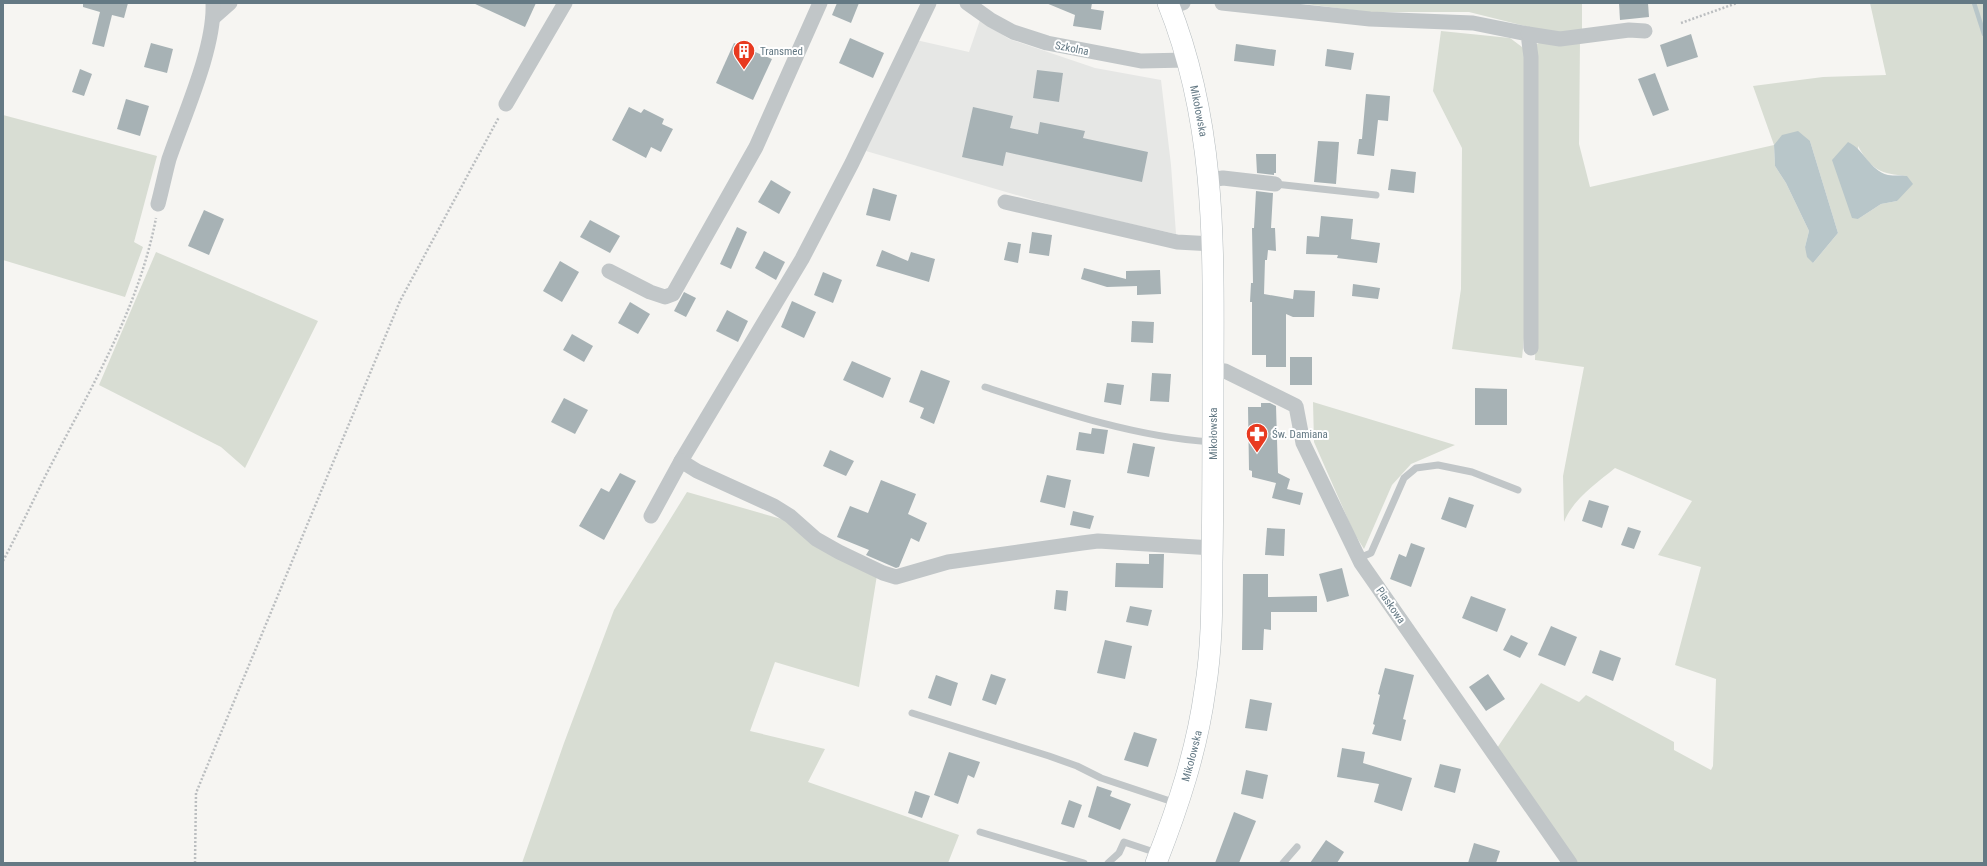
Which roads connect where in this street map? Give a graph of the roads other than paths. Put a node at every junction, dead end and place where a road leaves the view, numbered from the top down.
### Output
1 (230, 3) edge
2 (565, 3) edge
3 (820, 3) edge
4 (928, 3) edge
5 (967, 3) edge
6 (1222, 3) edge
7 (1173, 4) edge
8 (213, 10) edge
9 (1645, 31) dead end
10 (1528, 34) junction
11 (1187, 60) junction
12 (506, 104) road end
13 (1210, 180) junction
14 (1275, 184) joint
15 (1376, 195) dead end
16 (1005, 202) dead end
17 (158, 204) road end
18 (1213, 244) junction
19 (609, 271) dead end
20 (1532, 348) dead end
21 (1213, 370) junction
22 (985, 387) dead end
23 (1213, 442) junction
24 (681, 461) junction
25 (1518, 490) dead end
26 (651, 516) dead end
27 (1213, 548) junction
28 (1359, 558) junction
29 (912, 713) dead end
30 (1178, 804) junction
31 (980, 832) dead end
32 (1297, 847) dead end
33 (1158, 859) edge
34 (1084, 863) edge
35 (1108, 863) edge
36 (1283, 863) edge
37 (1570, 863) edge

1 - 8 street
2 - 12 street
3 - 19 street
4 - 24 street
5 - 11 street, Szkolna
6 - 10 street
7 - 11 main road, Mikołowska
8 - 17 street
9 - 10 street
10 - 20 street
11 - 13 main road, Mikołowska
13 - 14 street
13 - 18 main road, Mikołowska
14 - 15 lane
16 - 18 street
18 - 21 main road, Mikołowska
21 - 23 main road, Mikołowska
21 - 28 street, Piaskowa
22 - 23 lane
23 - 27 main road, Mikołowska
24 - 26 street
24 - 27 street
25 - 28 lane
27 - 30 main road, Mikołowska
28 - 37 street, Piaskowa
29 - 30 lane
30 - 33 main road, Mikołowska
31 - 34 lane
32 - 36 lane
33 - 35 lane

